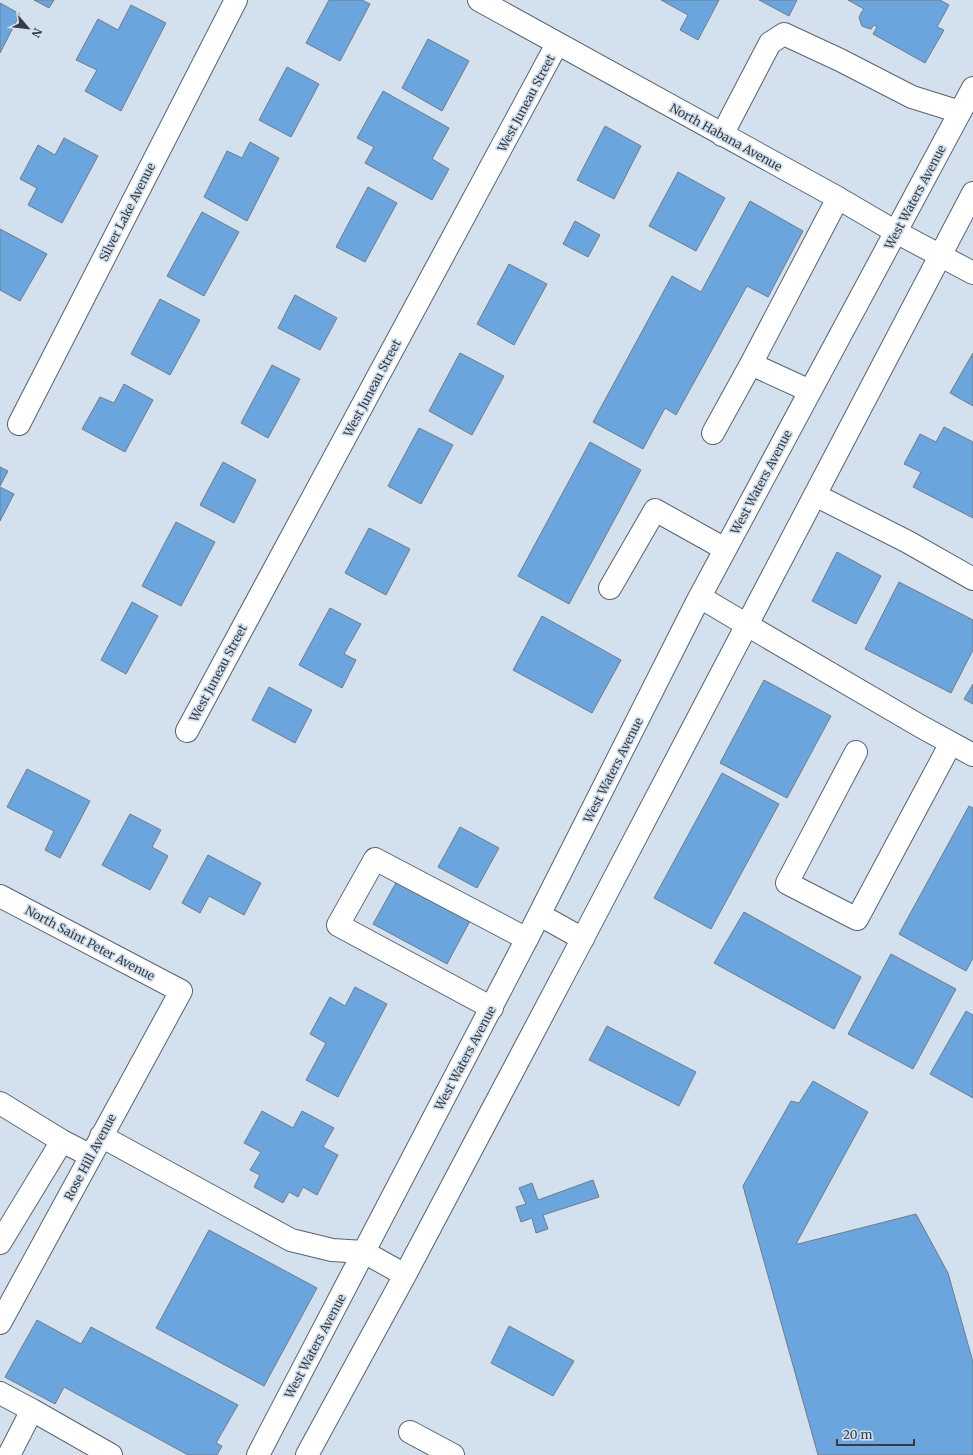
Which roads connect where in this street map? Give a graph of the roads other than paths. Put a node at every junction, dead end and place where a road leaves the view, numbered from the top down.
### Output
1 (236, 0) edge
2 (479, 0) edge
3 (557, 44) junction
4 (973, 88) edge
5 (960, 112) junction
6 (722, 135) junction
7 (973, 193) edge
8 (838, 198) junction
9 (896, 232) junction
10 (940, 255) junction
11 (973, 273) edge
12 (751, 364) junction
13 (810, 391) junction
14 (19, 424) dead end
15 (713, 433) dead end
16 (815, 495) junction
17 (725, 549) junction
18 (973, 578) edge
19 (610, 588) dead end
20 (700, 597) junction
21 (747, 625) junction
22 (187, 731) dead end
23 (951, 743) junction
24 (856, 752) dead end
25 (973, 755) edge
26 (0, 896) edge
27 (540, 915) junction
28 (527, 939) junction
29 (583, 939) junction
30 (181, 991) joint
31 (492, 1008) junction
32 (0, 1103) edge
33 (101, 1136) junction
34 (62, 1141) junction
35 (91, 1156) junction
36 (0, 1243) edge
37 (364, 1252) junction
38 (405, 1274) junction
39 (0, 1324) edge
40 (0, 1393) edge
41 (32, 1410) junction
42 (410, 1432) dead end
43 (9, 1455) edge
44 (111, 1455) edge
45 (258, 1455) edge
46 (307, 1455) edge
47 (453, 1455) edge

1 - 14 main road, Silver Lake Avenue
2 - 3 main road, North Habana Avenue
3 - 6 main road, North Habana Avenue
3 - 22 main road, West Juneau Street
4 - 5 main road, West Waters Avenue
5 - 6 main road
5 - 9 main road, West Waters Avenue
6 - 8 main road, North Habana Avenue
7 - 10 main road
8 - 9 main road, North Habana Avenue
8 - 12 main road
9 - 10 main road, North Habana Avenue
9 - 13 main road, West Waters Avenue
10 - 11 main road, North Habana Avenue
10 - 16 main road
12 - 13 main road
12 - 15 main road
13 - 17 main road, West Waters Avenue
16 - 18 main road
16 - 21 main road
17 - 19 main road
17 - 20 main road, West Waters Avenue
20 - 21 main road
20 - 27 main road, West Waters Avenue
21 - 23 main road
21 - 29 main road
23 - 24 main road
23 - 25 main road
26 - 30 main road, North Saint Peter Avenue
27 - 28 main road, West Waters Avenue
27 - 29 main road
28 - 31 main road, West Waters Avenue
28 - 31 main road
29 - 38 main road
30 - 33 main road, Rose Hill Avenue
31 - 37 main road, West Waters Avenue
32 - 34 main road
33 - 35 main road, Rose Hill Avenue
33 - 37 main road
34 - 35 main road
34 - 36 main road
35 - 39 main road, Rose Hill Avenue
37 - 38 main road
37 - 45 main road, West Waters Avenue
38 - 46 main road
40 - 41 main road
41 - 43 main road
41 - 44 main road
42 - 47 main road

